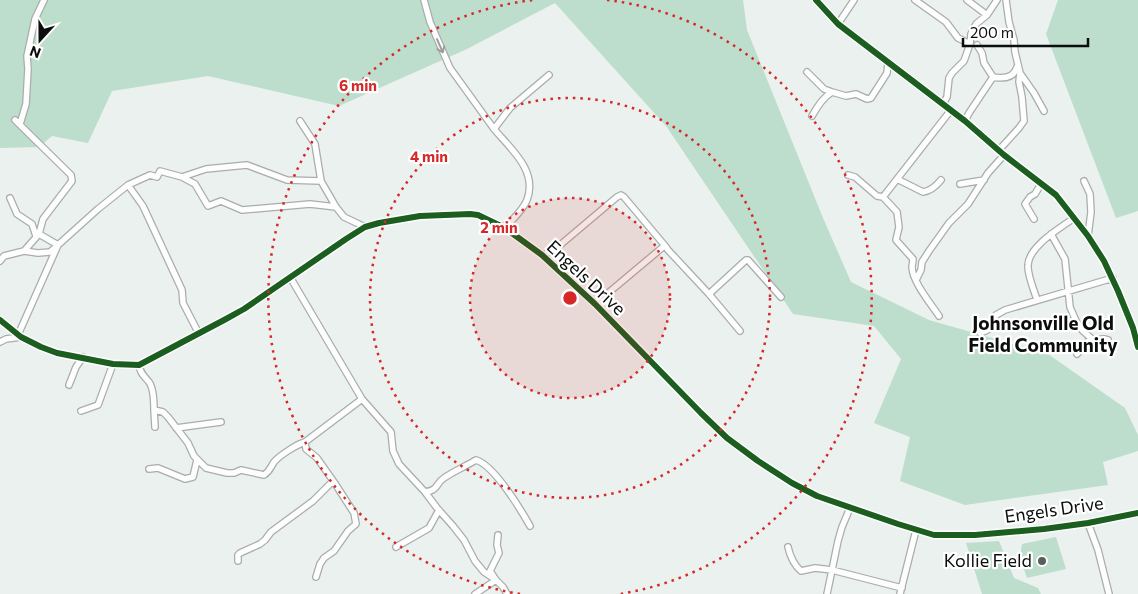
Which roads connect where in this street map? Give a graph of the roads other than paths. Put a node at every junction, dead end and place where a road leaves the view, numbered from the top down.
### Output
1 (44, 0) edge
2 (424, 0) edge
3 (816, 0) edge
4 (854, 0) edge
5 (914, 0) edge
6 (968, 0) edge
7 (997, 0) edge
8 (1006, 0) edge
9 (987, 14) junction
10 (838, 24) junction
11 (970, 44) junction
12 (977, 45) dead end
13 (888, 62) junction
14 (1018, 65) junction
15 (808, 72) dead end
16 (1020, 73) junction
17 (549, 75) dead end
18 (993, 77) junction
19 (832, 92) junction
20 (943, 104) junction
21 (951, 110) junction
22 (1044, 111) dead end
23 (812, 116) dead end
24 (965, 121) junction
25 (300, 122) dead end
26 (494, 129) junction
27 (1001, 152) junction
28 (848, 175) dead end
29 (182, 177) junction
30 (897, 179) junction
31 (941, 180) dead end
32 (984, 180) junction
33 (321, 181) junction
34 (1084, 181) dead end
35 (960, 184) dead end
36 (1042, 184) junction
37 (128, 185) junction
38 (883, 197) junction
39 (10, 198) dead end
40 (336, 208) junction
41 (1074, 218) junction
42 (1034, 220) dead end
43 (365, 227) junction
44 (505, 228) junction
45 (1051, 234) junction
46 (38, 235) junction
47 (1088, 236) junction
48 (58, 245) junction
49 (666, 247) junction
50 (24, 251) junction
51 (542, 256) junction
52 (0, 261) edge
53 (290, 278) junction
54 (1113, 278) junction
55 (916, 280) junction
56 (1068, 291) junction
57 (709, 294) junction
58 (781, 297) dead end
59 (1037, 300) junction
60 (595, 304) junction
61 (939, 316) dead end
62 (0, 320) edge
63 (740, 331) dead end
64 (980, 333) dead end
65 (199, 334) junction
66 (20, 336) junction
67 (1091, 338) junction
68 (1108, 340) dead end
69 (0, 342) edge
70 (1138, 347) edge
71 (1077, 354) dead end
72 (83, 357) junction
73 (113, 364) junction
74 (139, 365) junction
75 (69, 385) dead end
76 (362, 398) junction
77 (154, 410) junction
78 (81, 411) dead end
79 (221, 422) dead end
80 (155, 427) dead end
81 (176, 428) junction
82 (305, 442) junction
83 (197, 460) junction
84 (149, 469) dead end
85 (333, 481) junction
86 (425, 492) junction
87 (850, 508) junction
88 (439, 510) junction
89 (1138, 513) edge
90 (1088, 523) junction
91 (530, 526) dead end
92 (916, 530) junction
93 (498, 535) dead end
94 (788, 546) dead end
95 (396, 547) dead end
96 (238, 561) dead end
97 (832, 570) junction
98 (316, 577) dead end
99 (496, 580) junction
100 (901, 591) edge
101 (475, 594) edge
102 (507, 594) edge
103 (827, 594) edge
104 (1109, 594) edge

1 - 46 street
2 -> 26 street
3 - 10 street
4 - 10 street
5 - 11 street
6 - 9 street
7 - 9 street
8 - 14 street
9 - 11 street
10 - 13 street
11 - 20 street
12 - 18 street
13 - 19 street
13 - 20 street
14 - 16 street
14 - 18 street
15 - 19 street
16 - 22 street
16 - 27 street
17 - 26 street
18 - 24 street
19 - 23 street
20 - 21 street
21 - 24 street
21 - 30 street
24 - 27 street
25 - 33 street
26 - 44 street
27 - 32 street
27 - 36 street
28 - 38 street
29 - 33 street
29 - 37 street
29 - 40 street
30 - 31 street
30 - 38 street
32 - 35 street
32 - 55 street
33 - 40 street
34 - 47 street
36 - 41 street
36 - 42 street
37 - 48 street
37 - 65 street
38 - 55 street
39 - 46 street
40 - 43 street
41 - 45 street
41 - 47 street
43 - 44 street, Engels Drive
43 - 53 street, Engels Drive
44 - 51 street, Engels Drive
45 - 56 street
45 - 59 street
46 - 48 street
46 - 50 street
47 - 54 street
48 - 50 street
48 - 66 street
49 - 51 street
49 - 57 street
49 - 60 street
50 - 52 street
51 - 60 street, Engels Drive
53 - 65 street, Engels Drive
53 - 76 street
54 - 56 street
54 - 70 street
55 - 61 street
56 - 59 street
56 - 67 street
57 - 58 street
57 - 63 street
59 - 64 street
60 - 87 street, Engels Drive
62 - 66 street, Engels Drive
65 - 74 street, Engels Drive
66 - 69 street
66 - 72 street, Engels Drive
67 - 68 street
67 - 71 street
72 - 73 street, Engels Drive
72 - 75 street
73 - 74 street, Engels Drive
73 - 78 street
74 - 77 street
76 - 82 street
76 - 86 street
77 - 80 street
77 - 81 street
79 - 81 street
81 - 83 street
82 - 83 street
82 - 85 street
83 - 84 street
85 - 96 street
85 - 98 street
86 - 88 street
86 - 91 street
87 - 92 street, Engels Drive
87 - 97 street
88 - 95 street
88 - 99 street
89 - 90 street, Engels Drive
90 - 92 street, Engels Drive
90 - 104 street
92 - 100 street
93 - 99 street
94 - 97 street
97 - 100 street
97 - 103 street
99 - 101 street
99 - 102 street

